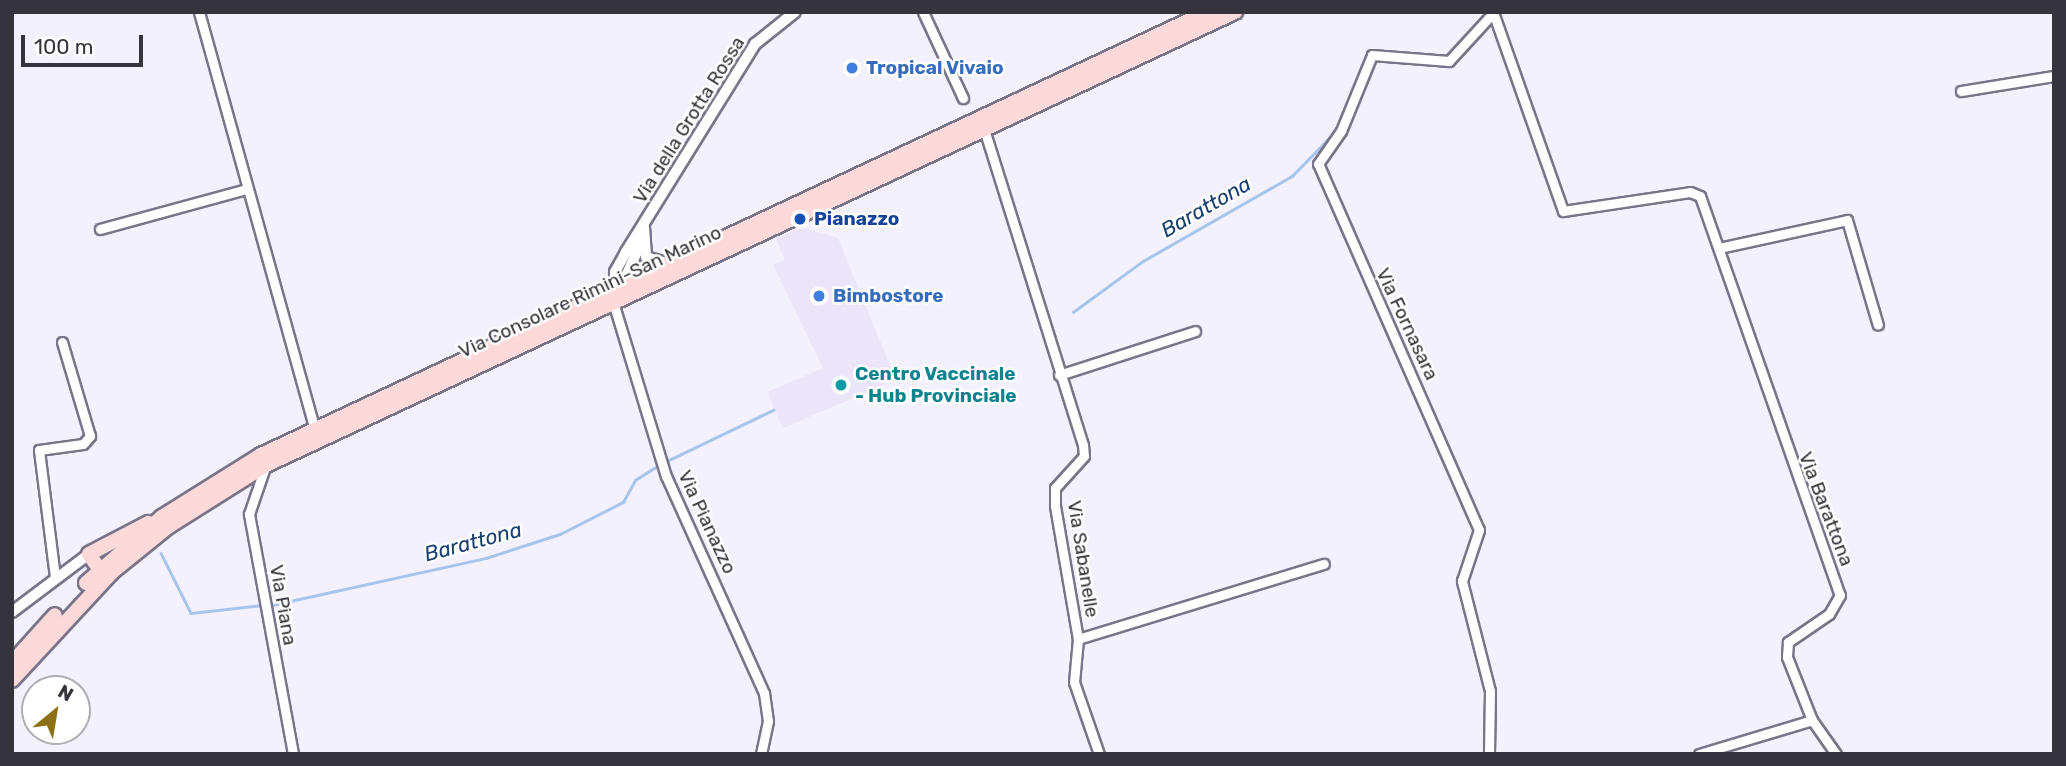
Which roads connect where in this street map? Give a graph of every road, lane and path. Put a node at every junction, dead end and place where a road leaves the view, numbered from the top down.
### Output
1 (198, 12) edge
2 (795, 12) edge
3 (923, 12) edge
4 (1207, 12) edge
5 (1235, 12) edge
6 (1492, 13) edge
7 (2054, 76) edge
8 (1961, 91) dead end
9 (963, 98) dead end
10 (985, 129) junction
11 (246, 189) junction
12 (645, 221) junction
13 (100, 229) dead end
14 (640, 243) junction
15 (1719, 248) junction
16 (673, 262) junction
17 (615, 295) junction
18 (1878, 325) dead end
19 (1195, 331) dead end
20 (62, 342) dead end
21 (1059, 374) junction
22 (315, 429) junction
23 (266, 465) junction
24 (95, 561) junction
25 (1324, 564) dead end
26 (55, 576) junction
27 (12, 612) edge
28 (1078, 639) junction
29 (12, 663) edge
30 (12, 680) edge
31 (1812, 720) junction
32 (293, 754) edge
33 (761, 754) edge
34 (1099, 754) edge
35 (1489, 754) edge
36 (1699, 754) edge
37 (1836, 754) edge

1 - 11 street
2 - 12 street, Via della Grotta Rossa
3 - 9 street
4 - 16 main road, Via Consolare Rimini-San Marino
5 - 10 main road, Via Consolare Rimini-San Marino
6 - 15 street, Via Barattona
6 - 35 street, Via Fornasara
7 - 8 street
10 - 17 main road, Via Consolare Rimini-San Marino
10 - 21 street, Via Sabanelle
11 - 13 street
11 - 22 street
12 - 14 street, Via della Grotta Rossa
12 - 17 street, Via della Grotta Rossa
14 - 16 street
14 - 17 street, Via della Grotta Rossa
15 - 18 street
15 - 31 street, Via Barattona
16 - 17 main road, Via Consolare Rimini-San Marino
17 - 22 main road, Via Consolare Rimini-San Marino
17 - 23 main road, Via Consolare Rimini-San Marino
17 - 33 street, Via Pianazzo
19 - 21 street
20 - 26 street
21 - 28 street, Via Sabanelle
22 - 24 main road, Via Consolare Rimini-San Marino
23 - 30 main road, Via Consolare Rimini-San Marino
23 - 32 street, Via Piana
24 - 26 street
24 - 29 main road
25 - 28 street, Via Sabanelle
26 - 27 street
28 - 34 street, Via Sabanelle
31 - 36 street
31 - 37 street, Via Barattona

